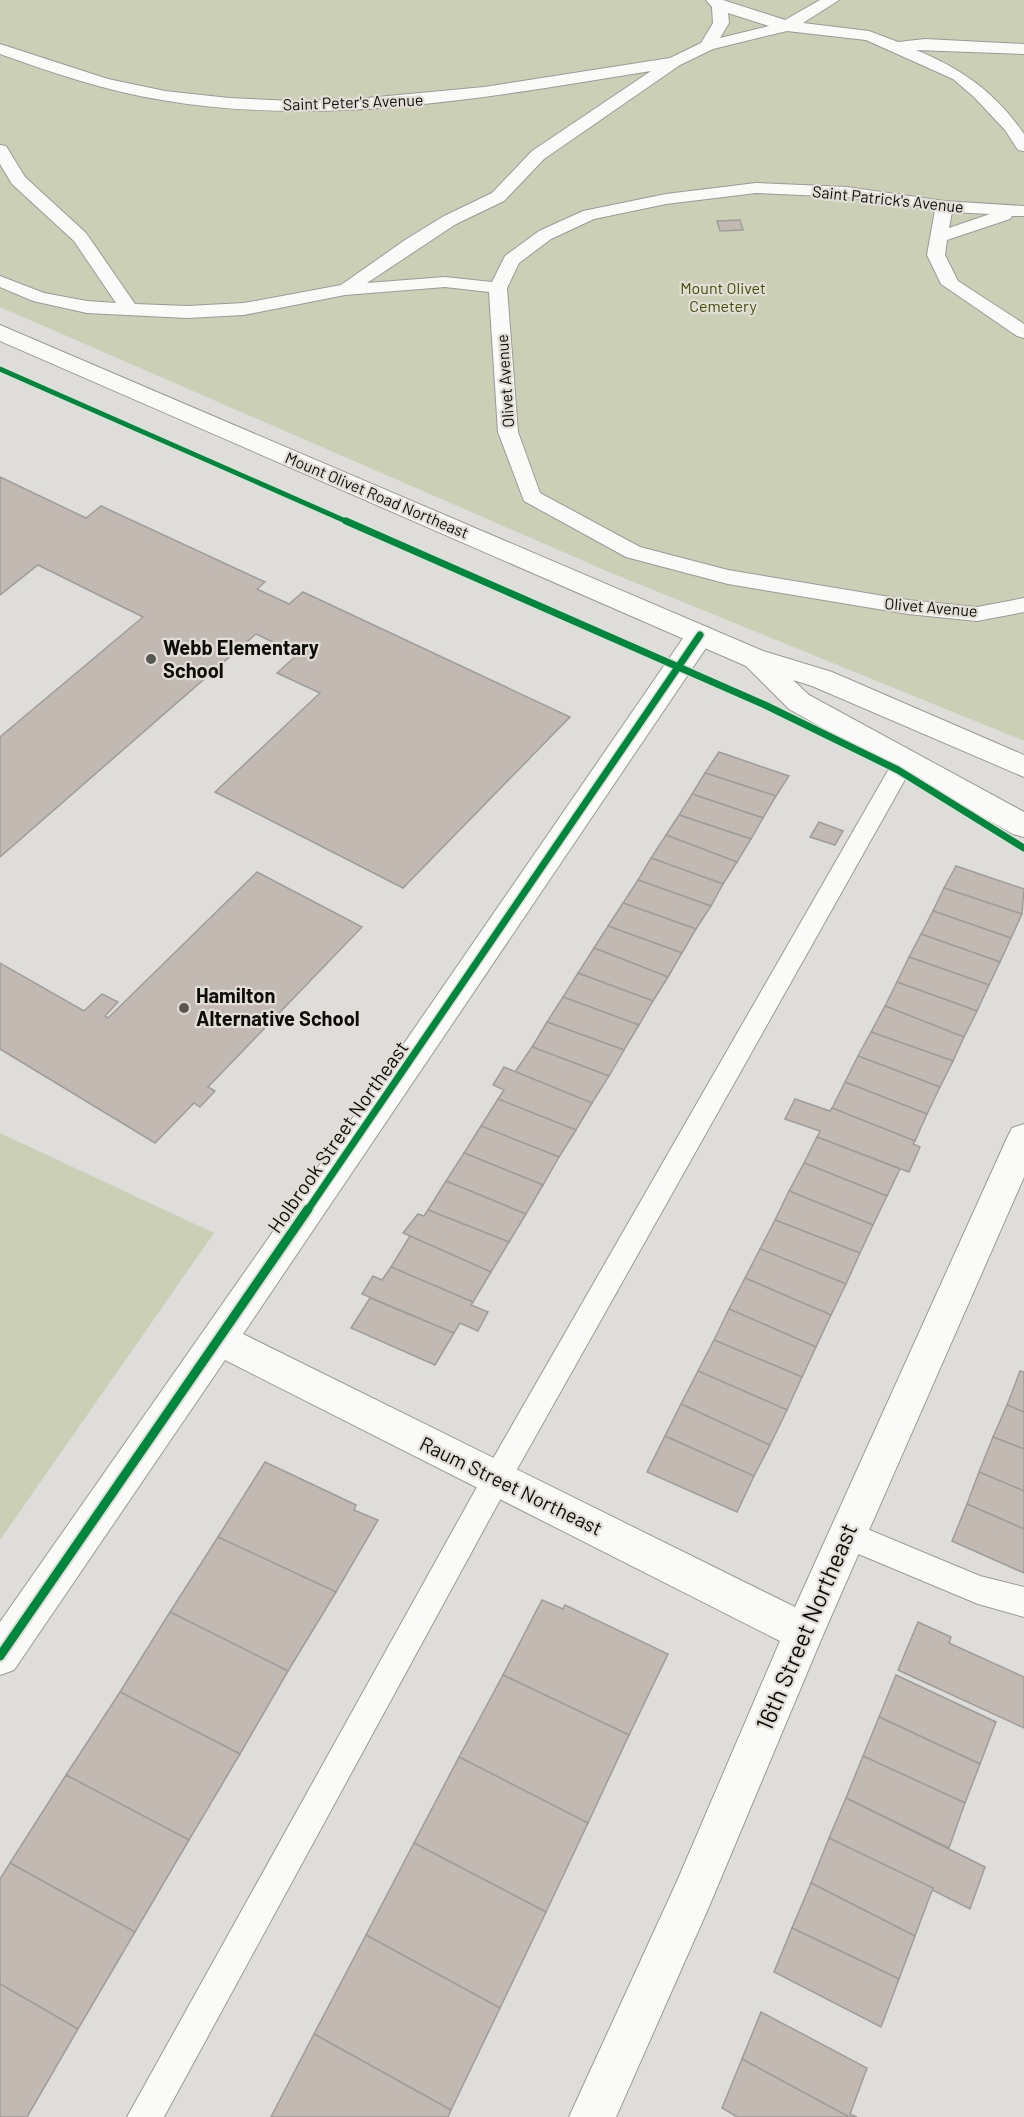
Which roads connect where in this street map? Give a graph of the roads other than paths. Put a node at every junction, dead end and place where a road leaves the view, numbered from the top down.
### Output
1 (717, 3) edge
2 (838, 5) edge
3 (787, 26) junction
4 (869, 36) junction
5 (1024, 38) edge
6 (707, 46) junction
7 (898, 47) junction
8 (1001, 47) junction
9 (0, 49) edge
10 (1024, 49) edge
11 (674, 62) junction
12 (1024, 146) edge
13 (0, 150) edge
14 (944, 206) junction
15 (1020, 211) edge
16 (940, 237) junction
17 (411, 244) junction
18 (0, 281) edge
19 (445, 282) junction
20 (498, 288) junction
21 (345, 290) junction
22 (130, 310) junction
23 (1024, 332) edge
24 (3, 336) edge
25 (1024, 605) edge
26 (700, 635) junction
27 (753, 658) junction
28 (905, 760) junction
29 (1024, 767) edge
30 (1024, 826) edge
31 (1024, 1138) edge
32 (218, 1339) junction
33 (496, 1478) junction
34 (848, 1535) junction
35 (1024, 1602) edge
36 (804, 1632) junction
37 (0, 1656) edge
38 (145, 2117) edge
39 (592, 2117) edge

1 - 3 lane
1 - 6 lane
2 - 3 lane
2 - 4 lane
3 - 4 lane
3 - 6 lane
4 - 7 lane
5 - 8 lane
6 - 11 lane
7 - 8 lane
7 - 12 lane
8 - 10 lane
9 - 11 lane, Saint Peter's Avenue
11 - 17 lane
13 - 22 lane
14 - 15 lane, Saint Patrick's Avenue
14 - 16 lane
14 - 20 lane, Saint Patrick's Avenue
15 - 16 lane
16 - 23 lane
17 - 19 lane
17 - 21 lane
18 - 22 lane
19 - 20 lane
19 - 21 lane
20 - 25 lane, Olivet Avenue
21 - 22 lane
24 - 26 street, Mount Olivet Road Northeast
26 - 27 street, Mount Olivet Road Northeast
26 - 32 street, Holbrook Street Northeast
27 - 28 street, Mount Olivet Road Northeast
27 - 29 street, Mount Olivet Road Northeast
28 - 30 street, Mount Olivet Road Northeast
28 - 33 lane
31 - 34 street, 16th Street Northeast
32 - 33 street, Raum Street Northeast
32 - 37 street, Holbrook Street Northeast
33 - 36 street, Raum Street Northeast
33 - 38 lane
34 - 35 lane
34 - 36 street, 16th Street Northeast
36 - 39 street, 16th Street Northeast

